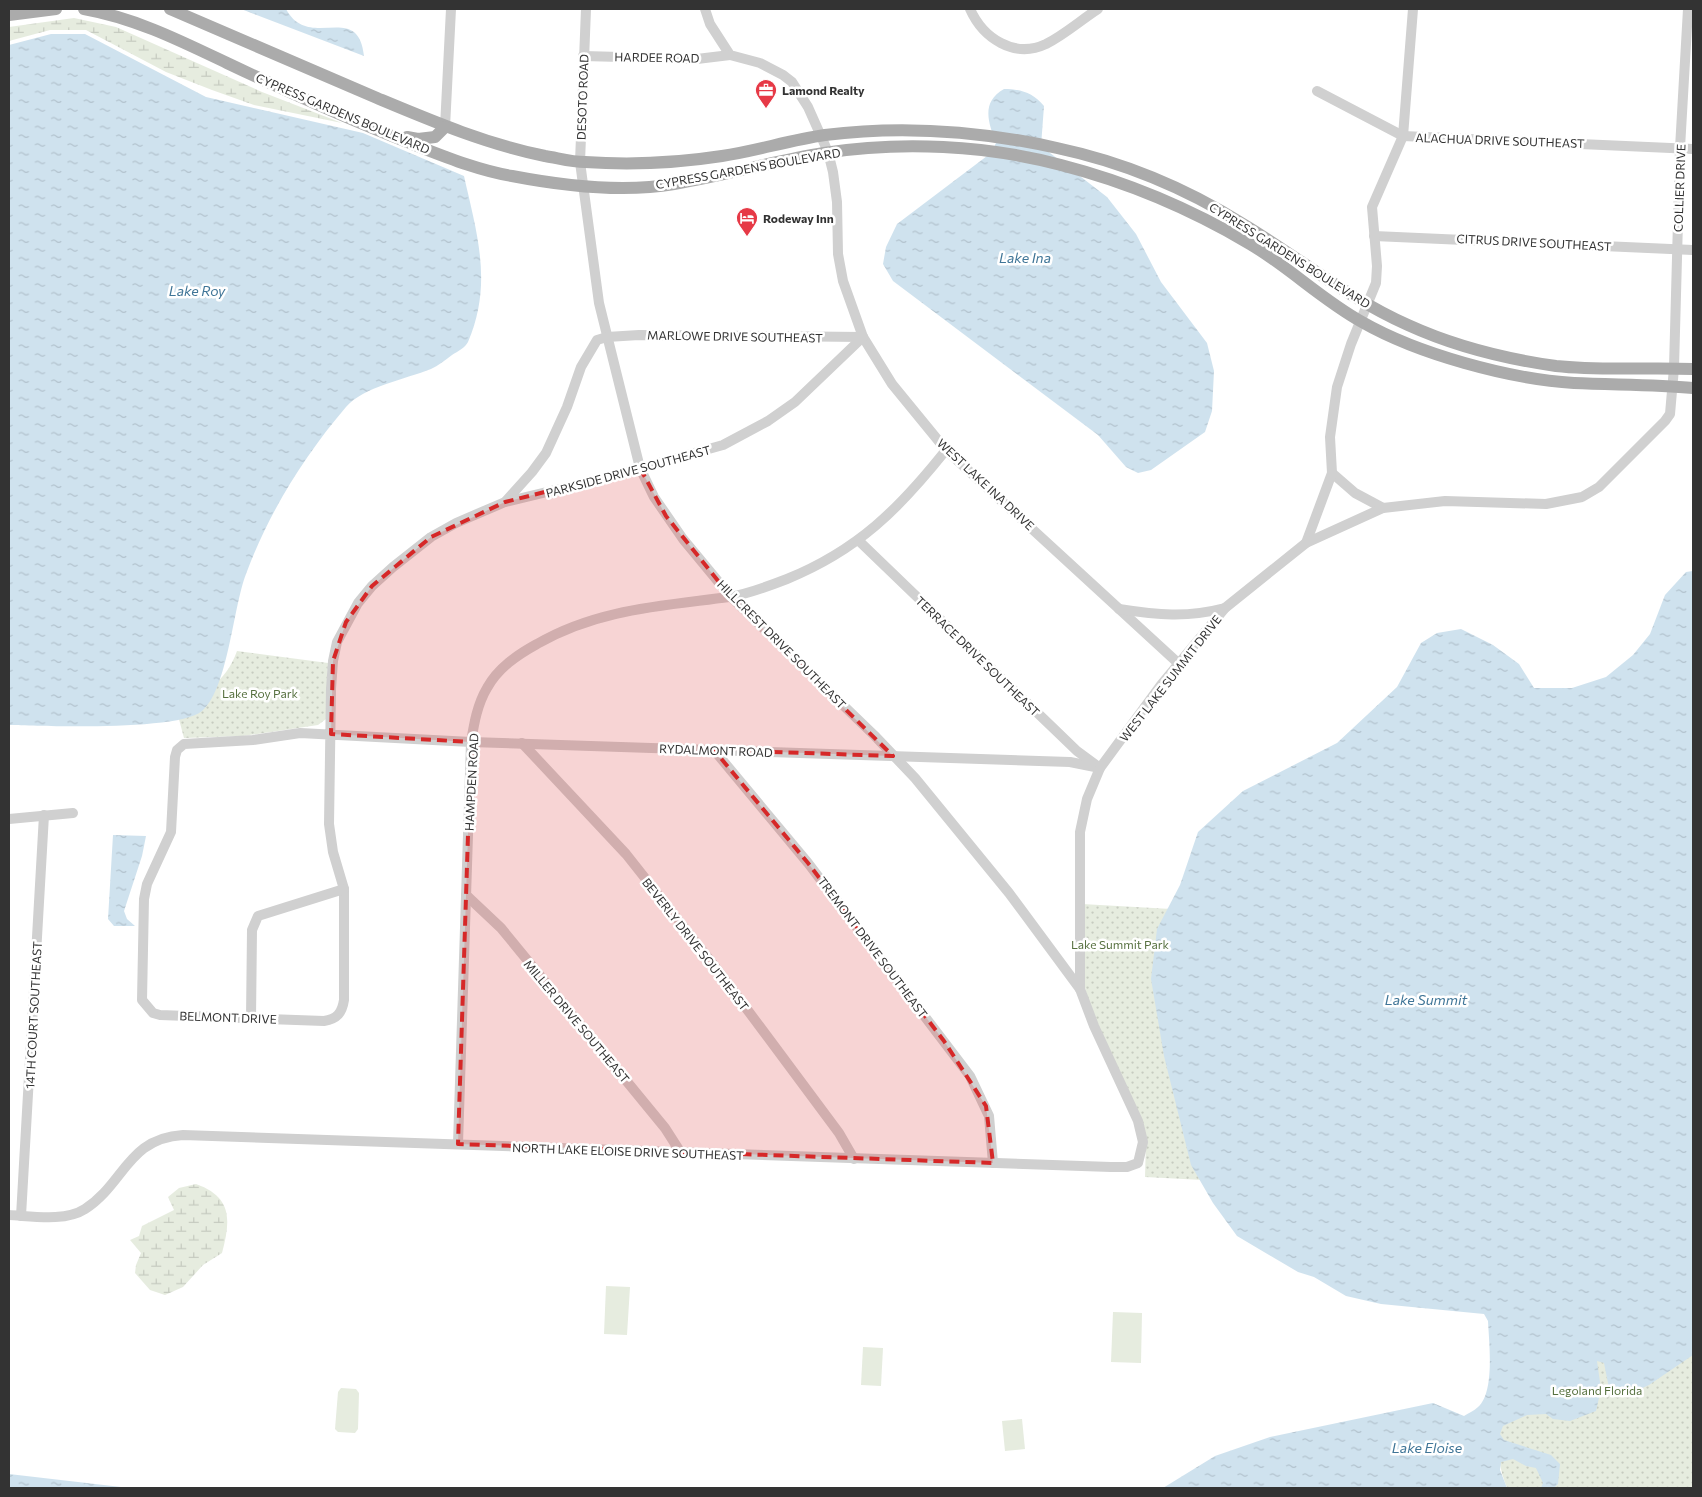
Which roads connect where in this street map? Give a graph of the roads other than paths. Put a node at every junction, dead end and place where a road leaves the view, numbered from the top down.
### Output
1 (46, 9) edge
2 (56, 9) edge
3 (84, 9) edge
4 (170, 9) edge
5 (451, 9) edge
6 (586, 9) edge
7 (704, 9) edge
8 (970, 9) edge
9 (1098, 9) edge
10 (1413, 9) edge
11 (1688, 9) edge
12 (29, 10) edge
13 (9, 15) edge
14 (730, 55) junction
15 (583, 56) junction
16 (1317, 91) dead end
17 (445, 127) junction
18 (380, 131) junction
19 (822, 136) junction
20 (1403, 136) junction
21 (1680, 148) junction
22 (1693, 149) edge
23 (828, 152) junction
24 (580, 162) junction
25 (584, 186) junction
26 (1374, 236) junction
27 (1677, 249) junction
28 (1693, 250) edge
29 (1368, 304) junction
30 (1362, 322) junction
31 (607, 337) junction
32 (863, 337) junction
33 (1674, 368) junction
34 (1693, 369) edge
35 (1672, 386) junction
36 (1693, 388) edge
37 (946, 450) junction
38 (640, 468) junction
39 (1332, 473) junction
40 (504, 502) junction
41 (1383, 508) junction
42 (859, 541) junction
43 (1306, 543) junction
44 (731, 597) junction
45 (1118, 608) junction
46 (1225, 608) junction
47 (1178, 663) junction
48 (331, 734) junction
49 (222, 742) joint
50 (471, 742) junction
51 (522, 743) junction
52 (714, 750) junction
53 (893, 756) junction
54 (1100, 768) junction
55 (73, 812) dead end
56 (44, 815) junction
57 (9, 819) edge
58 (344, 890) junction
59 (466, 895) junction
60 (1080, 989) junction
61 (250, 1018) junction
62 (458, 1144) junction
63 (681, 1153) junction
64 (854, 1159) junction
65 (993, 1163) junction
66 (1138, 1163) joint
67 (9, 1215) edge
68 (21, 1216) junction

1 - 2 main road
1 - 12 main road
3 - 18 main road, CYPRESS GARDENS BOULEVARD
4 - 17 main road, CYPRESS GARDENS BOULEVARD
5 - 17 street
6 - 15 street, DESOTO ROAD
7 - 14 street
8 - 9 street
10 - 20 street
11 - 21 street, COLLIER DRIVE
12 - 13 main road
14 - 15 street, HARDEE ROAD
14 - 19 street, WEST LAKE INA DRIVE
15 - 24 street, DESOTO ROAD
16 - 20 street, ALACHUA DRIVE SOUTHEAST
17 - 18 main road
17 - 24 main road, CYPRESS GARDENS BOULEVARD
18 - 25 main road, CYPRESS GARDENS BOULEVARD
19 - 23 street, WEST LAKE INA DRIVE
19 - 24 main road, CYPRESS GARDENS BOULEVARD
19 - 29 main road, CYPRESS GARDENS BOULEVARD
20 - 21 street, ALACHUA DRIVE SOUTHEAST
20 - 26 street
21 - 22 street, ALACHUA DRIVE SOUTHEAST
21 - 27 street, COLLIER DRIVE
23 - 25 main road, CYPRESS GARDENS BOULEVARD
23 - 30 main road, CYPRESS GARDENS BOULEVARD
23 - 32 street, WEST LAKE INA DRIVE
24 - 25 street, DESOTO ROAD
25 - 31 street, HILLCREST DRIVE SOUTHEAST
26 - 27 street, CITRUS DRIVE SOUTHEAST
26 - 29 street
27 - 28 street, CITRUS DRIVE SOUTHEAST
27 - 33 street, COLLIER DRIVE
29 - 30 street
29 - 33 main road, CYPRESS GARDENS BOULEVARD
30 - 35 main road, CYPRESS GARDENS BOULEVARD
30 - 39 street
31 - 32 street, MARLOWE DRIVE SOUTHEAST
31 - 38 street, HILLCREST DRIVE SOUTHEAST
31 - 40 street
32 - 37 street, WEST LAKE INA DRIVE
32 - 38 street, PARKSIDE DRIVE SOUTHEAST
33 - 34 main road, CYPRESS GARDENS BOULEVARD
33 - 35 street, WEST LAKE SUMMIT DRIVE
35 - 36 main road, CYPRESS GARDENS BOULEVARD
35 - 41 street, WEST LAKE SUMMIT DRIVE
37 - 42 street, HAMPDEN ROAD
37 - 45 street, WEST LAKE INA DRIVE
38 - 40 street, PARKSIDE DRIVE SOUTHEAST
38 - 44 street, HILLCREST DRIVE SOUTHEAST
39 - 41 street
39 - 43 street
40 - 48 street, PARKSIDE DRIVE SOUTHEAST
41 - 43 street, WEST LAKE SUMMIT DRIVE
42 - 44 street, HAMPDEN ROAD
42 - 54 street, TERRACE DRIVE SOUTHEAST
43 - 46 street, WEST LAKE SUMMIT DRIVE
44 - 50 street, HAMPDEN ROAD
44 - 53 street, HILLCREST DRIVE SOUTHEAST
45 - 46 street
45 - 47 street, WEST LAKE INA DRIVE
46 - 47 street, WEST LAKE SUMMIT DRIVE
47 - 54 street, WEST LAKE SUMMIT DRIVE
48 - 49 street, RYDALMONT ROAD
48 - 50 street, RYDALMONT ROAD
48 - 58 street, BELMONT DRIVE
49 - 61 street, BELMONT DRIVE
50 - 51 street, RYDALMONT ROAD
50 - 59 street, HAMPDEN ROAD
51 - 52 street, RYDALMONT ROAD
51 - 64 street, BEVERLY DRIVE SOUTHEAST
52 - 53 street, RYDALMONT ROAD
52 - 65 street, TREMONT DRIVE SOUTHEAST
53 - 54 street, RYDALMONT ROAD
53 - 60 street, HILLCREST DRIVE SOUTHEAST
54 - 60 street, WEST LAKE SUMMIT DRIVE
55 - 56 street
56 - 57 street
56 - 68 street, 14TH COURT SOUTHEAST
58 - 61 street
58 - 61 street, BELMONT DRIVE
59 - 62 street, HAMPDEN ROAD
59 - 63 street, MILLER DRIVE SOUTHEAST
60 - 66 street, WEST LAKE SUMMIT DRIVE
62 - 63 street, NORTH LAKE ELOISE DRIVE SOUTHEAST
62 - 68 street, NORTH LAKE ELOISE DRIVE SOUTHEAST
63 - 64 street, NORTH LAKE ELOISE DRIVE SOUTHEAST
64 - 65 street, NORTH LAKE ELOISE DRIVE SOUTHEAST
65 - 66 street, NORTH LAKE ELOISE DRIVE SOUTHEAST
67 - 68 street, NORTH LAKE ELOISE DRIVE SOUTHEAST

